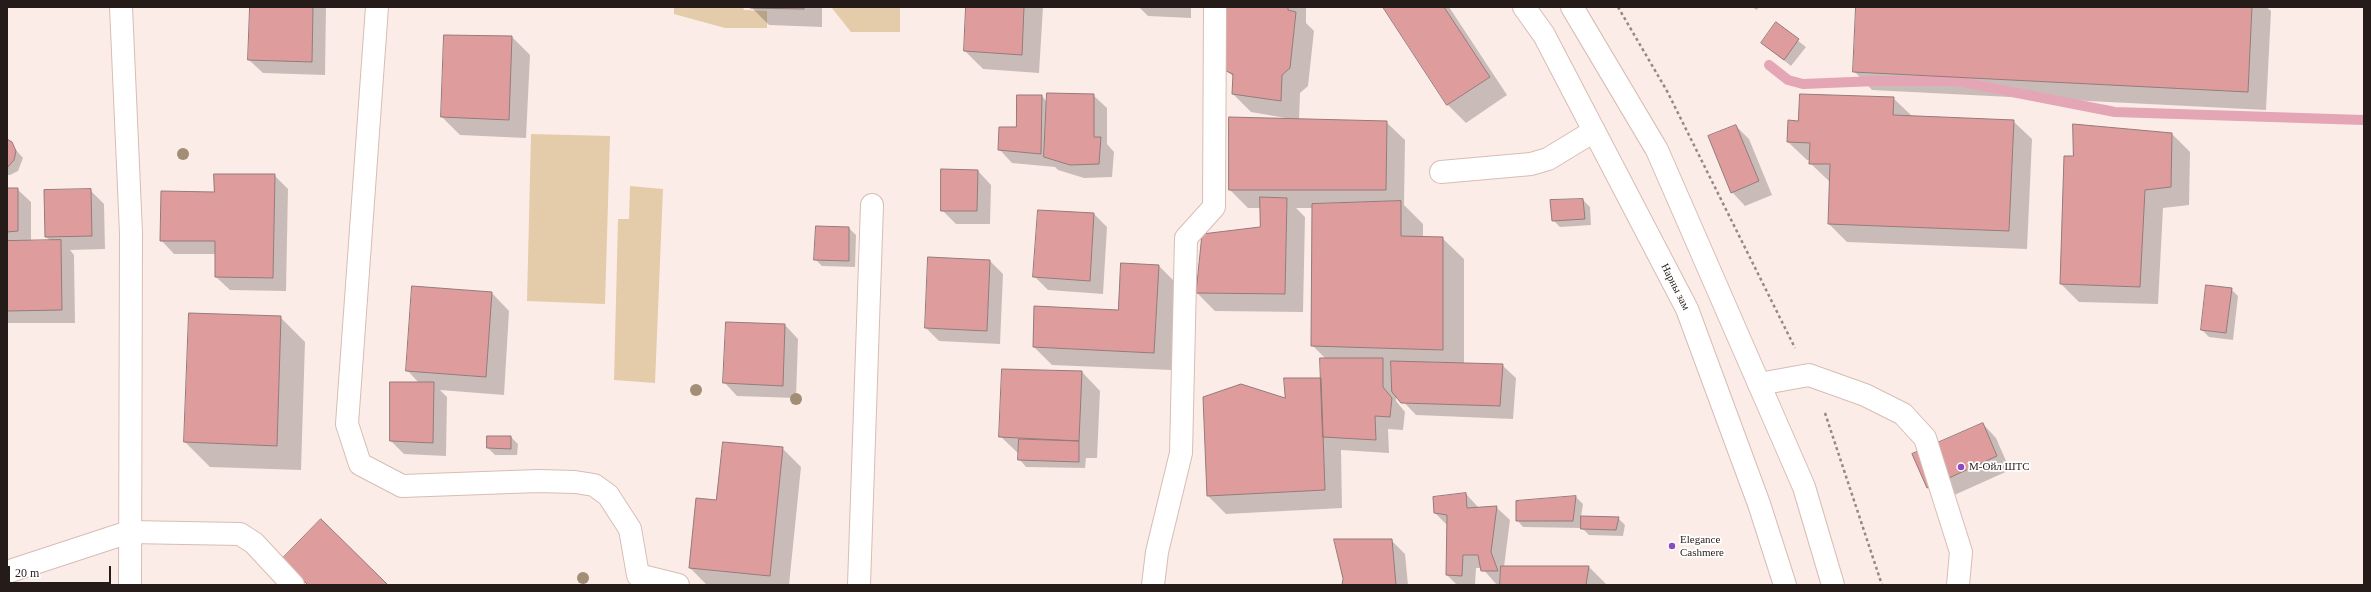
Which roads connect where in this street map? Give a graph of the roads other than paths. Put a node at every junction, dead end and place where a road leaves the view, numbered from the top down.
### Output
1 (121, 7) edge
2 (377, 7) edge
3 (1215, 7) edge
4 (1524, 7) edge
5 (1572, 7) edge
6 (1594, 131) junction
7 (1441, 172) dead end
8 (872, 205) dead end
9 (1760, 384) junction
10 (129, 532) junction
11 (7, 572) edge
12 (130, 585) edge
13 (293, 585) edge
14 (678, 585) edge
15 (858, 585) edge
16 (1154, 585) edge
17 (1785, 585) edge
18 (1833, 585) edge
19 (1958, 585) edge

1 - 10 street
2 - 14 street
3 - 16 street
4 - 6 street, Нарны зам
5 - 9 street
6 - 7 street
6 - 17 street, Нарны зам
8 - 15 street
9 - 18 street
9 - 19 street
10 - 11 street
10 - 12 street
10 - 13 street

